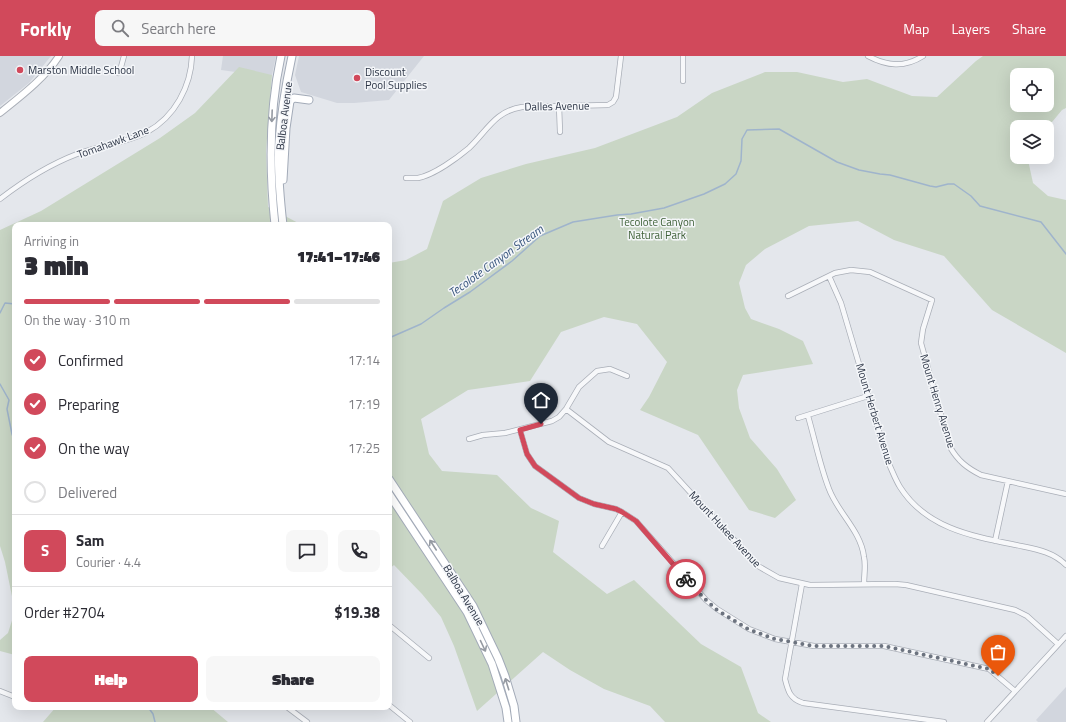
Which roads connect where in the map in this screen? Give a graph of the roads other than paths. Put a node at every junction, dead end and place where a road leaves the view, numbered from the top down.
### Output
1 (59, 56) edge
2 (124, 56) edge
3 (192, 56) edge
4 (281, 56) edge
5 (292, 56) edge
6 (621, 56) edge
7 (683, 56) edge
8 (868, 56) edge
9 (923, 56) edge
10 (118, 73) dead end
11 (288, 78) junction
12 (683, 81) dead end
13 (559, 106) junction
14 (0, 113) edge
15 (560, 132) dead end
16 (406, 178) dead end
17 (0, 199) edge
18 (281, 206) junction
19 (275, 222) edge
20 (283, 222) edge
21 (829, 276) junction
22 (788, 296) dead end
23 (627, 376) dead end
24 (868, 396) junction
25 (566, 409) junction
26 (808, 416) junction
27 (798, 418) dead end
28 (520, 430) junction
29 (469, 438) dead end
30 (1008, 481) junction
31 (392, 484) edge
32 (1066, 494) edge
33 (392, 499) edge
34 (622, 512) junction
35 (995, 541) junction
36 (602, 546) dead end
37 (1066, 565) edge
38 (802, 584) junction
39 (864, 584) junction
40 (392, 626) edge
41 (1066, 636) edge
42 (792, 642) junction
43 (1058, 644) junction
44 (429, 658) dead end
45 (1015, 691) junction
46 (0, 692) edge
47 (12, 696) edge
48 (392, 707) edge
49 (291, 710) edge
50 (308, 722) edge
51 (410, 722) edge
52 (508, 722) edge
53 (516, 722) edge
54 (944, 722) edge
55 (987, 722) edge

1 - 14 street
2 - 10 street
3 - 17 street, Tomahawk Lane
4 -> 19 main road, Balboa Avenue
5 - 11 main road, Balboa Avenue
6 - 13 street, Dalles Avenue
7 - 12 street
8 - 9 street
11 - 18 main road, Balboa Avenue
11 - 18 main road
13 - 15 street
13 - 16 street, Dalles Avenue
18 - 20 main road, Balboa Avenue
21 - 22 street
21 - 24 street, Mount Herbert Avenue
21 - 30 street, Mount Henry Avenue
23 - 25 street
24 - 26 street
24 - 35 street, Mount Herbert Avenue
25 - 28 street
25 - 38 street, Mount Hukee Avenue
26 - 27 street
26 - 39 street
28 - 29 street
28 - 34 street
30 - 32 street, Mount Henry Avenue
30 - 35 street
53 -> 31 main road, Balboa Avenue
33 -> 52 main road, Balboa Avenue
34 - 36 street
34 - 42 street
35 - 37 street, Mount Herbert Avenue
38 - 39 street, Mount Hukee Avenue
38 - 42 street
39 - 43 street, Mount Hukee Avenue
40 - 44 street
41 - 43 street
42 - 45 street
42 - 54 street
43 - 45 street
45 - 55 street
46 - 47 street
48 - 51 street
49 - 50 street

